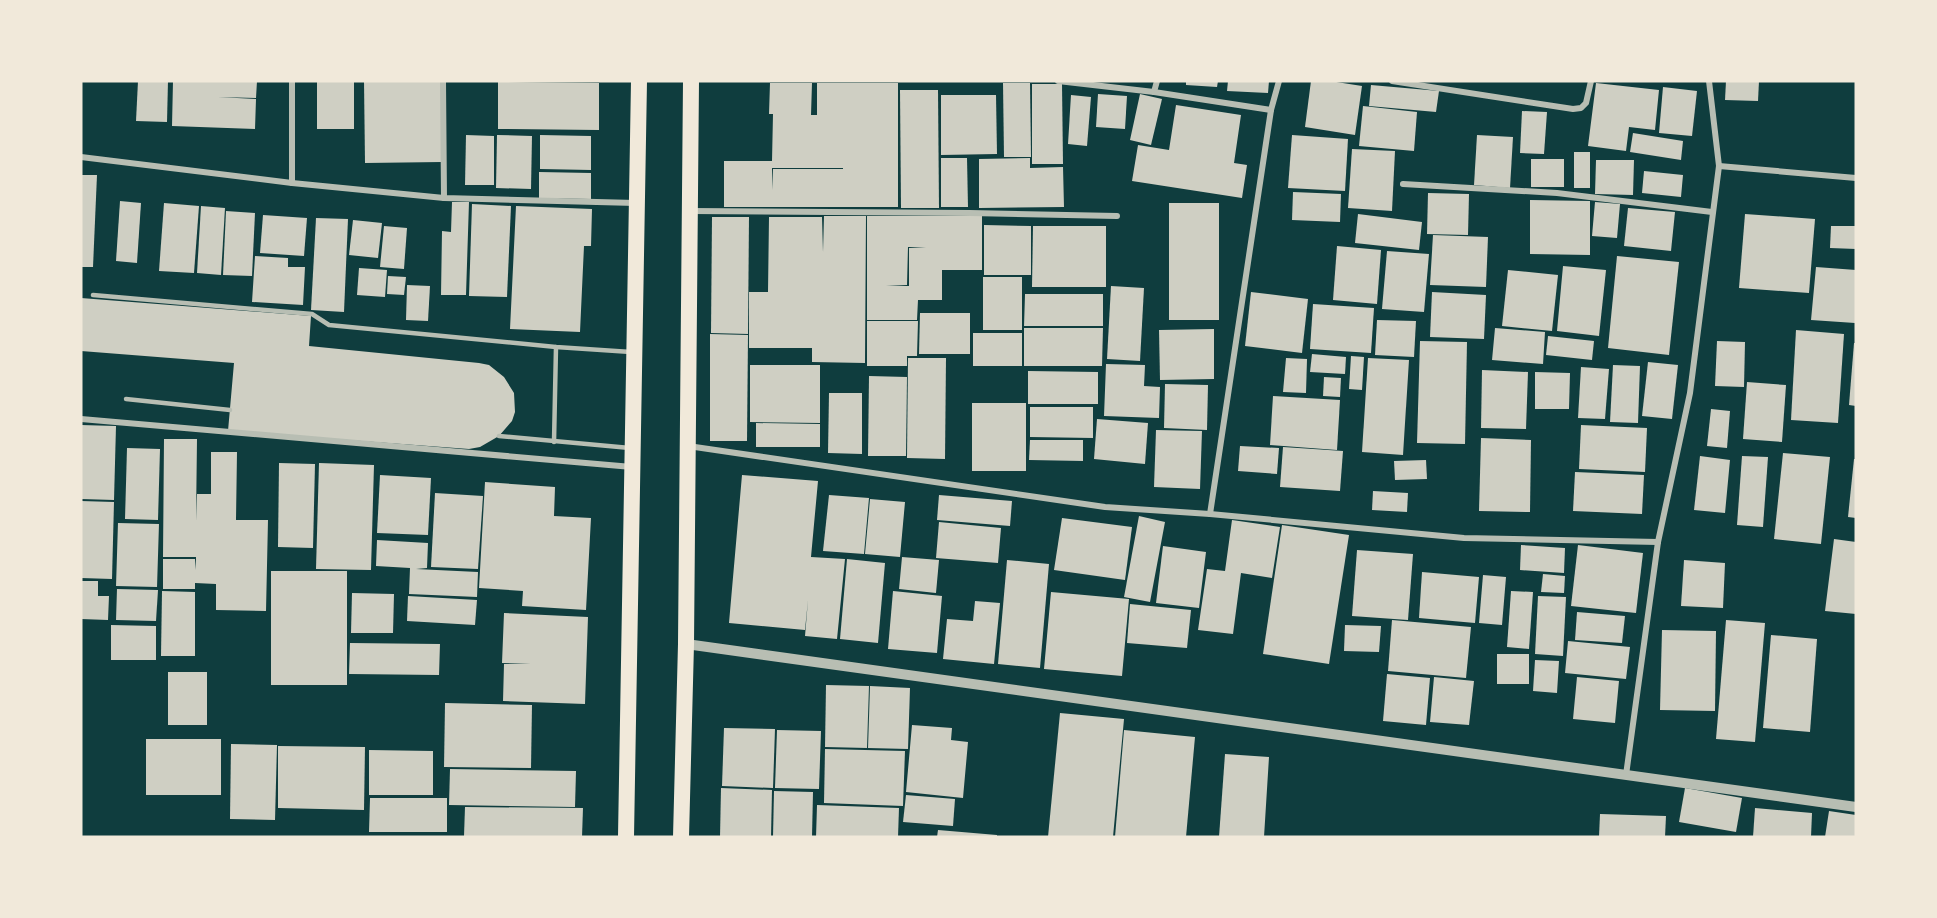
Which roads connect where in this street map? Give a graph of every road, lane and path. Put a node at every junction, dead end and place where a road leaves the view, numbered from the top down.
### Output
1 (292, 81) edge
2 (443, 81) edge
3 (639, 81) edge
4 (691, 81) edge
5 (1058, 81) edge
6 (1157, 81) edge
7 (1279, 81) edge
8 (1392, 81) edge
9 (1591, 81) edge
10 (1709, 81) edge
11 (1154, 92) junction
12 (1271, 110) junction
13 (81, 157) edge
14 (1719, 166) junction
15 (1856, 178) edge
16 (292, 183) junction
17 (1403, 184) dead end
18 (444, 198) junction
19 (639, 203) junction
20 (689, 211) junction
21 (1712, 212) junction
22 (1117, 216) dead end
23 (93, 295) dead end
24 (556, 347) junction
25 (635, 352) junction
26 (126, 399) dead end
27 (230, 410) dead end
28 (81, 419) edge
29 (499, 436) dead end
30 (554, 442) junction
31 (687, 446) junction
32 (633, 448) junction
33 (632, 467) junction
34 (1210, 514) junction
35 (1658, 542) junction
36 (686, 644) junction
37 (1626, 775) junction
38 (1856, 807) edge
39 (626, 837) edge
40 (681, 837) edge

1 - 16 street
2 - 18 street
3 - 19 highway
4 - 20 highway
5 - 11 street
6 - 11 street
7 - 12 street
8 - 9 street
10 - 14 street
11 - 12 street
12 - 34 street
13 - 16 street
14 - 15 street
14 - 21 street
16 - 18 street
17 - 21 street
18 - 19 street
19 - 25 highway
20 - 22 street
20 - 31 highway
21 - 35 street
23 - 24 lane
24 - 25 lane
24 - 30 lane
25 - 32 highway
26 - 27 lane
28 - 33 street
29 - 30 lane
30 - 32 lane
31 - 34 street
31 - 36 highway
32 - 33 highway
33 - 39 highway
34 - 35 street
35 - 37 street
36 - 37 street
36 - 40 highway
37 - 38 street

